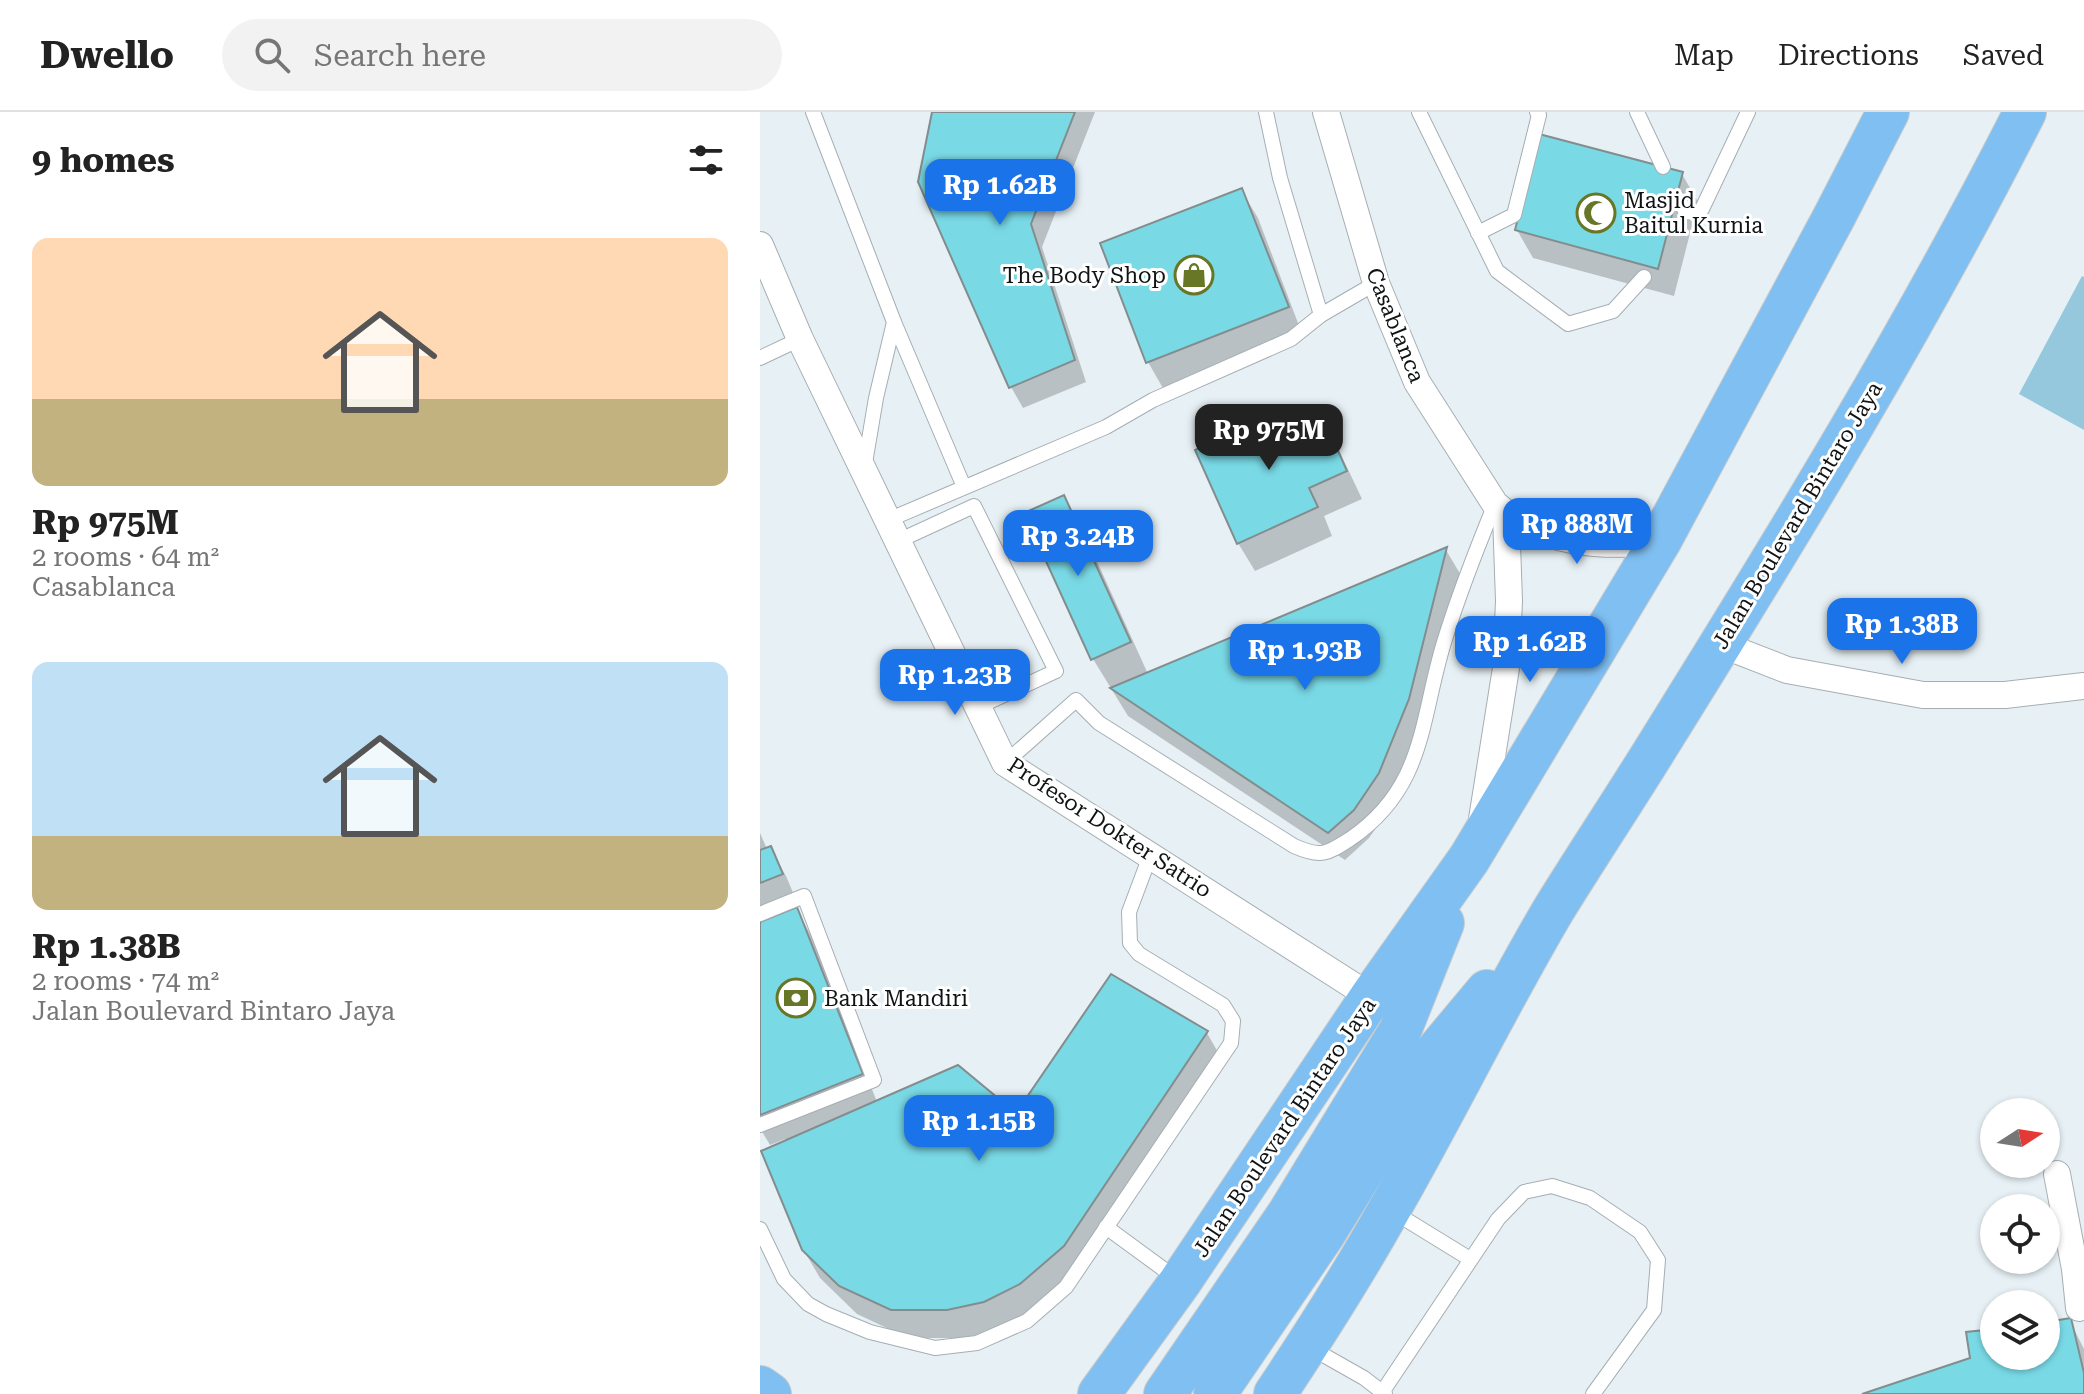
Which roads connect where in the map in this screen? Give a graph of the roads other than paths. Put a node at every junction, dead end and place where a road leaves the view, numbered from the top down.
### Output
1 (813, 112) edge
2 (1266, 112) edge
3 (1419, 112) edge
4 (1537, 112) edge
5 (1637, 112) edge
6 (1748, 112) edge
7 (1888, 112) edge
8 (2025, 112) edge
9 (1327, 113) edge
10 (1663, 167) dead end
11 (1676, 196) dead end
12 (1478, 233) junction
13 (760, 245) edge
14 (1644, 277) dead end
15 (1376, 283) junction
16 (1321, 315) junction
17 (894, 322) junction
18 (800, 339) junction
19 (760, 358) edge
20 (864, 470) junction
21 (964, 487) junction
22 (1501, 509) junction
23 (893, 530) junction
24 (1660, 541) junction
25 (1720, 644) junction
26 (2084, 686) edge
27 (978, 707) junction
28 (1005, 763) junction
29 (1473, 852) junction
30 (1150, 856) junction
31 (1554, 909) junction
32 (760, 914) edge
33 (1371, 997) junction
34 (760, 1125) edge
35 (2058, 1178) edge
36 (1390, 1209) junction
37 (1106, 1227) junction
38 (760, 1229) edge
39 (1470, 1259) junction
40 (1180, 1282) junction
41 (2082, 1314) edge
42 (1308, 1346) junction
43 (760, 1387) edge
44 (1098, 1390) edge
45 (1383, 1393) edge
46 (770, 1394) edge
47 (1165, 1394) edge
48 (1215, 1394) edge
49 (1275, 1394) edge
50 (1593, 1394) edge

1 - 17 lane
2 - 16 lane
3 - 12 lane
4 - 12 lane
5 - 10 lane
6 - 11 lane
7 - 24 main road, Jalan Boulevard Bintaro Jaya
8 - 25 main road, Jalan Boulevard Bintaro Jaya
9 - 15 street, Casablanca
12 - 14 lane
13 - 18 street, Profesor Dokter Satrio
15 - 16 lane
15 - 22 street, Casablanca
16 - 21 lane
17 - 20 lane
17 - 21 lane
18 - 19 lane
18 - 20 street, Profesor Dokter Satrio
20 - 23 street, Profesor Dokter Satrio
21 - 23 lane
22 - 24 street
22 - 28 lane
22 - 29 street
23 - 27 street, Profesor Dokter Satrio
23 - 27 lane
24 - 29 main road, Jalan Boulevard Bintaro Jaya
25 - 26 street
25 - 31 main road, Jalan Boulevard Bintaro Jaya
27 - 28 street, Profesor Dokter Satrio
28 - 30 street, Profesor Dokter Satrio
29 - 33 main road, Jalan Boulevard Bintaro Jaya
29 - 47 main road, Jalan Boulevard Bintaro Jaya
30 - 33 street, Profesor Dokter Satrio
30 - 37 lane
31 - 36 main road, Jalan Boulevard Bintaro Jaya
31 - 48 main road, Jalan Boulevard Bintaro Jaya
32 - 34 lane
33 - 40 main road, Jalan Boulevard Bintaro Jaya
35 - 41 street
36 - 39 lane
36 - 42 main road, Jalan Boulevard Bintaro Jaya
37 - 38 lane
37 - 40 lane
39 - 45 lane
39 - 50 lane
40 - 44 main road, Jalan Boulevard Bintaro Jaya
42 - 45 lane
42 - 49 main road, Jalan Boulevard Bintaro Jaya
43 - 46 main road

